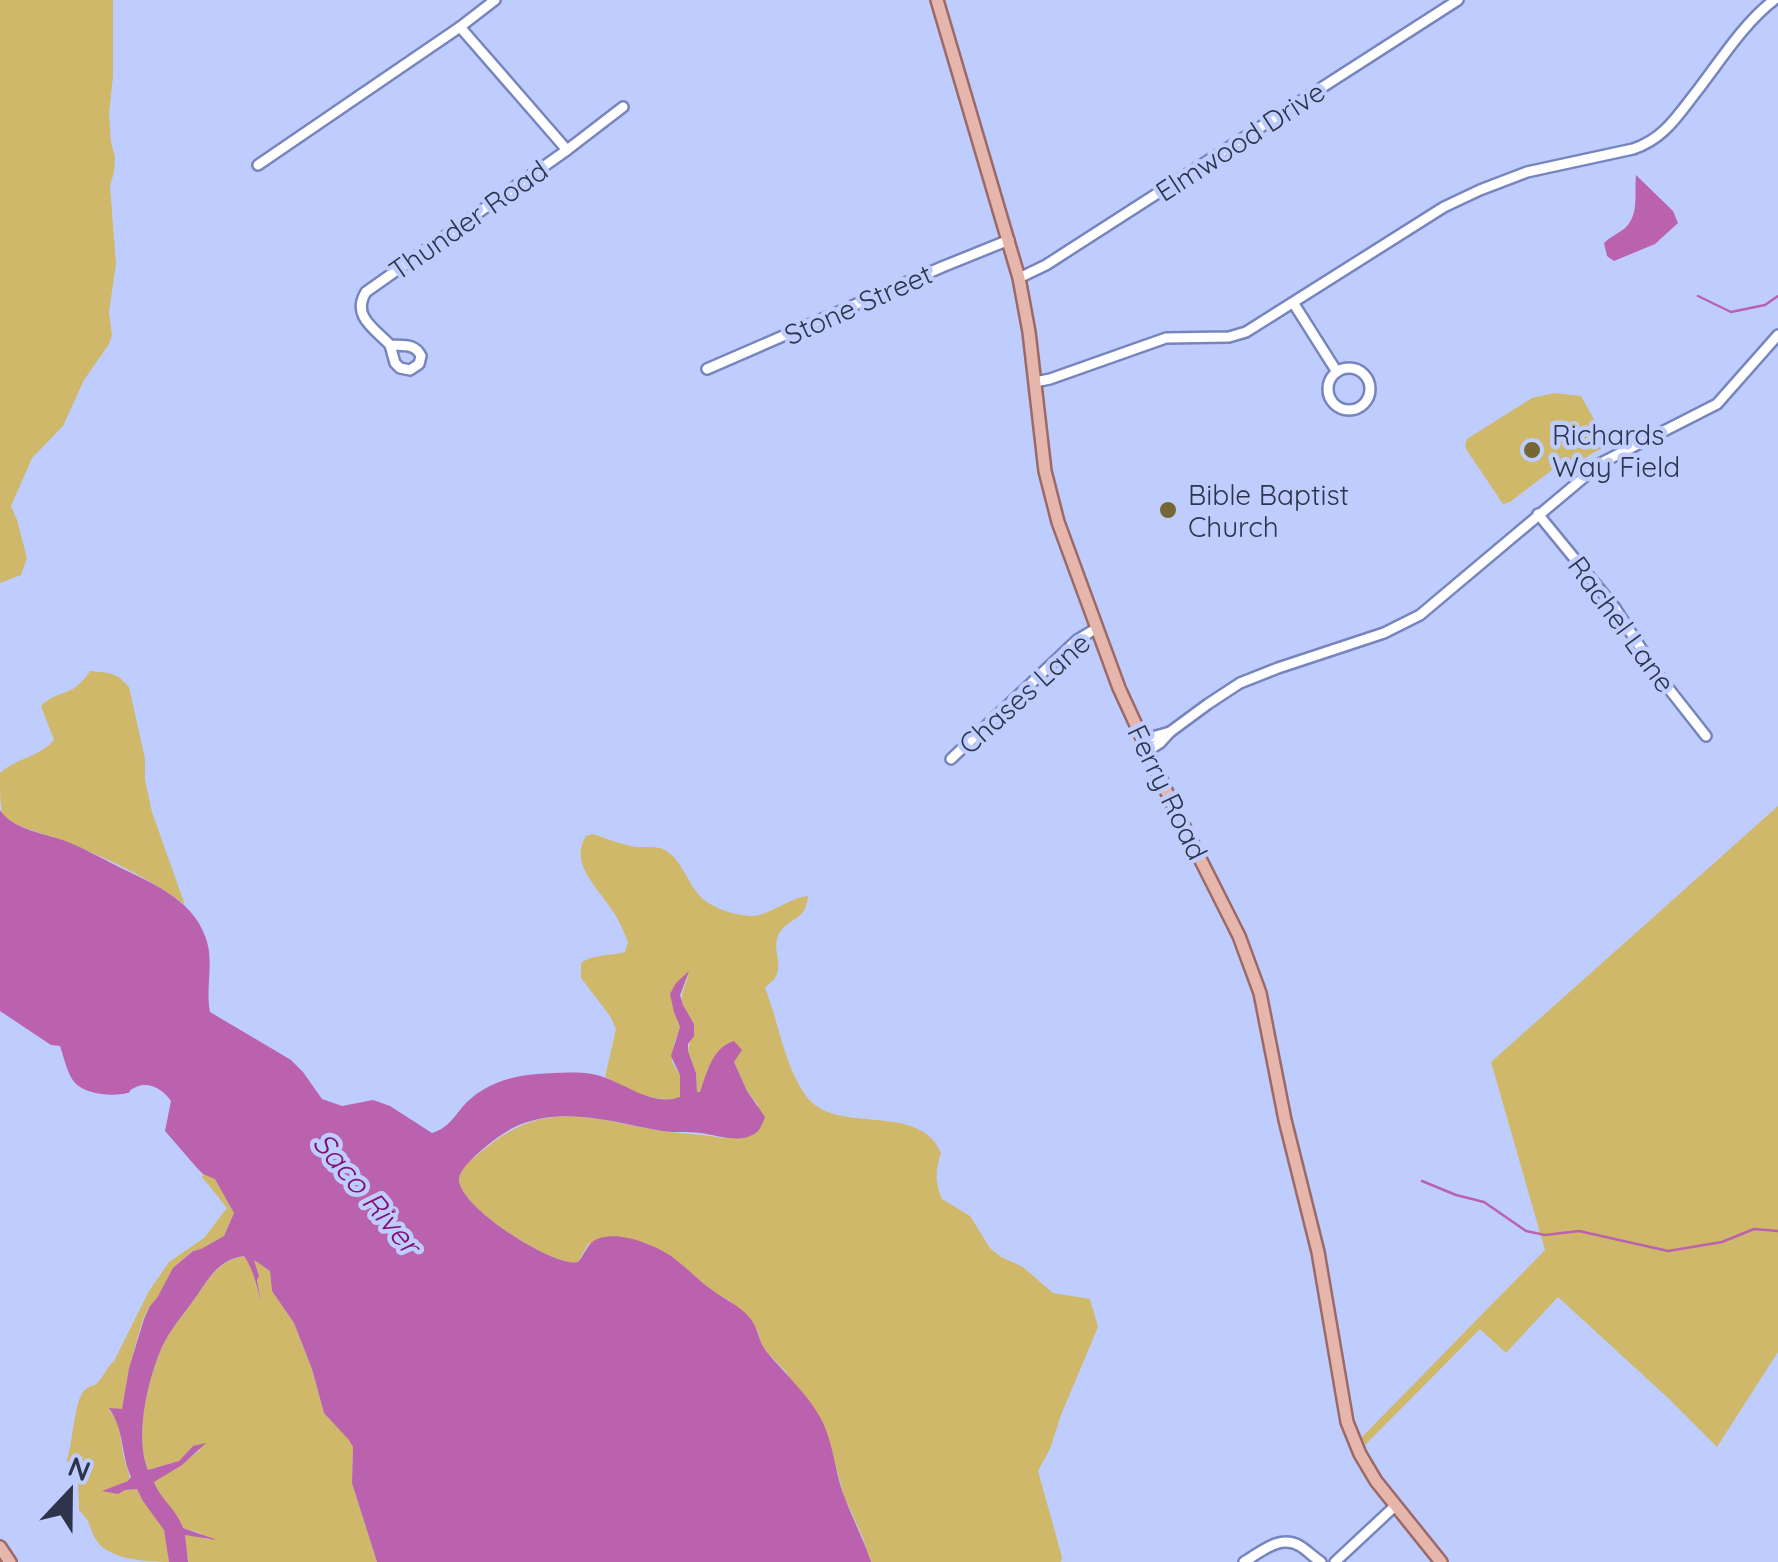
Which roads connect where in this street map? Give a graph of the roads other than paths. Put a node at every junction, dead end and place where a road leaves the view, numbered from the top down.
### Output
1 (495, 0) edge
2 (937, 0) edge
3 (1458, 0) edge
4 (1774, 0) edge
5 (460, 27) junction
6 (623, 107) dead end
7 (567, 150) junction
8 (258, 165) dead end
9 (1009, 240) junction
10 (1019, 278) junction
11 (1294, 304) junction
12 (1778, 336) edge
13 (390, 345) dead end
14 (707, 369) dead end
15 (1336, 372) junction
16 (1035, 382) junction
17 (1538, 514) junction
18 (1097, 628) junction
19 (1706, 736) dead end
20 (1145, 745) junction
21 (952, 759) dead end
22 (1395, 1506) junction
23 (0, 1547) edge
24 (10, 1562) edge
25 (1244, 1562) edge
26 (1320, 1562) edge
27 (1335, 1562) edge
28 (1442, 1562) edge

1 - 5 street
2 - 9 main road, Ferry Road
3 - 10 street, Elmwood Drive
4 - 11 street
5 - 7 street
5 - 8 street
6 - 7 street, Thunder Road
7 - 13 street, Thunder Road
9 - 10 main road, Ferry Road
9 - 14 street, Stone Street
10 - 16 main road, Ferry Road
11 - 15 street
11 - 16 street
12 - 17 street
15 - 15 street
16 - 18 main road, Ferry Road
17 - 19 street, Rachel Lane
17 - 20 street
18 - 20 main road, Ferry Road
18 - 21 street, Chases Lane
20 - 22 main road, Ferry Road
22 - 27 street
22 - 28 main road, Ferry Road
23 - 24 main road
25 - 26 street

